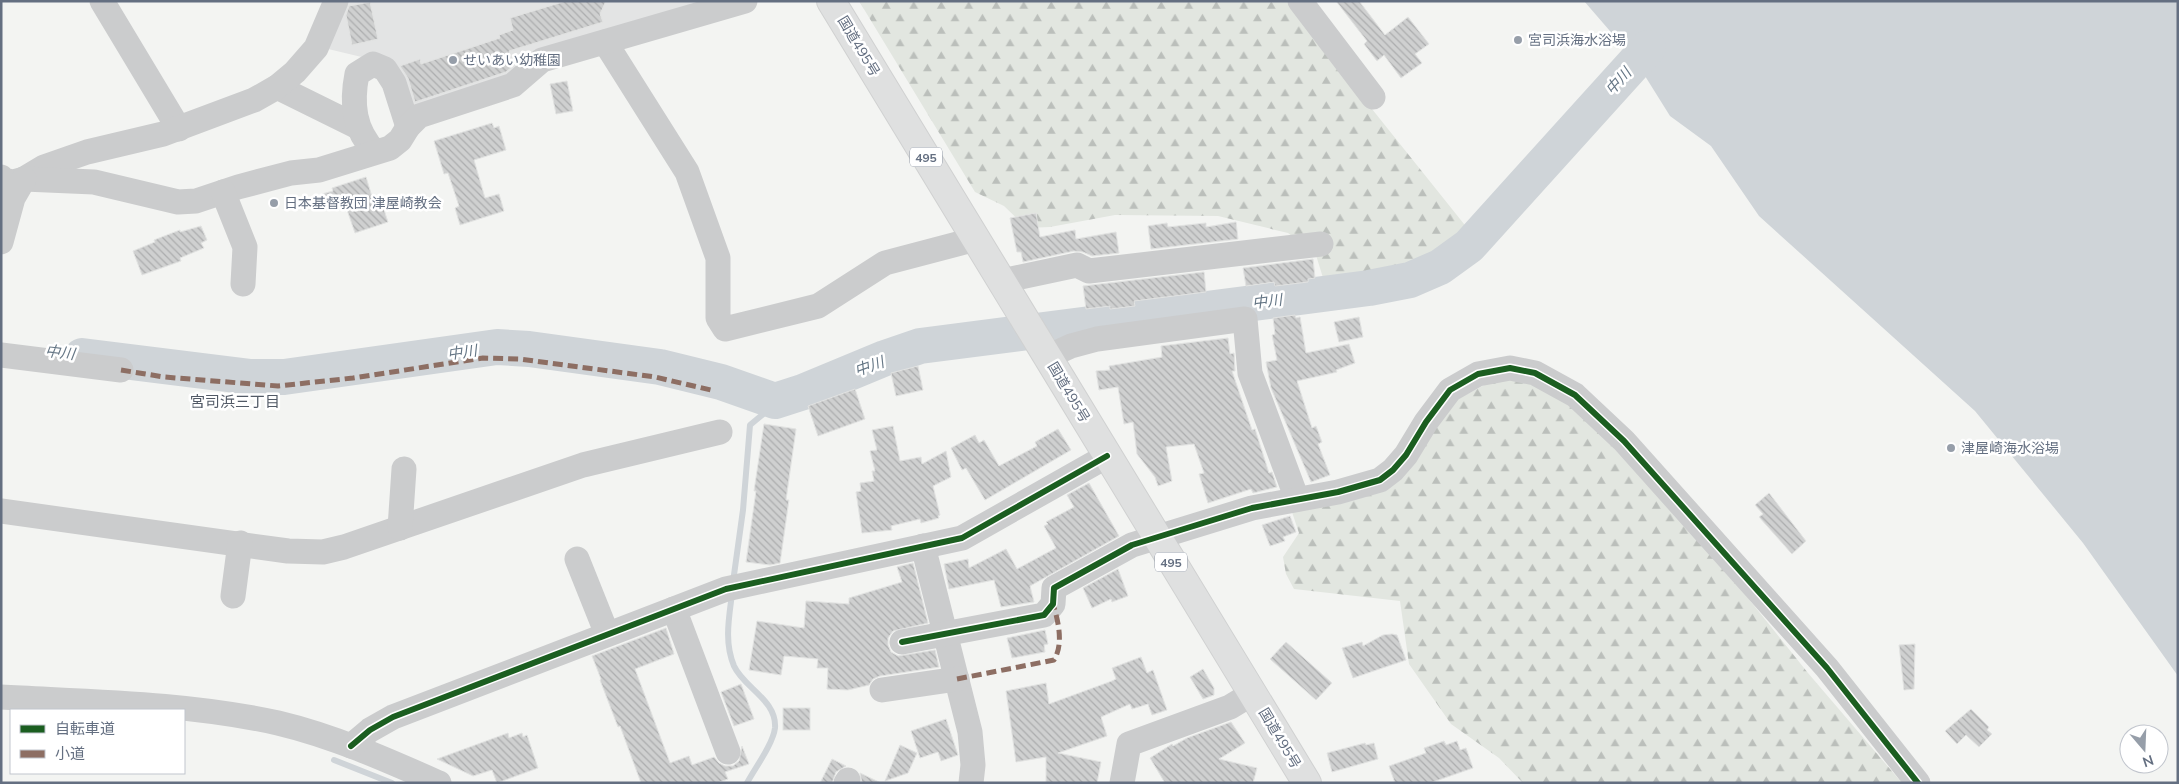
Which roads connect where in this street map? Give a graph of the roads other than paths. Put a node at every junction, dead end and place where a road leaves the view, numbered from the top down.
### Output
1 (102, 1) edge
2 (336, 1) edge
3 (745, 1) edge
4 (831, 1) edge
5 (1300, 1) edge
6 (605, 42) junction
7 (277, 87) junction
8 (1373, 97) dead end
9 (408, 127) junction
10 (358, 128) junction
11 (179, 129) junction
12 (375, 152) junction
13 (12, 178) edge
14 (223, 192) junction
15 (976, 239) junction
16 (1, 242) edge
17 (1321, 244) dead end
18 (1002, 281) junction
19 (243, 284) dead end
20 (1042, 348) junction
21 (1, 355) edge
22 (120, 370) dead end
23 (720, 432) dead end
24 (1107, 456) junction
25 (404, 469) dead end
26 (1297, 499) junction
27 (1, 511) edge
28 (400, 528) junction
29 (1157, 539) junction
30 (240, 543) junction
31 (923, 546) junction
32 (577, 559) dead end
33 (233, 596) dead end
34 (674, 609) junction
35 (607, 634) junction
36 (946, 635) junction
37 (902, 642) dead end
38 (957, 679) junction
39 (882, 690) dead end
40 (1253, 694) junction
41 (1, 697) edge
42 (181, 709) edge
43 (185, 709) edge
44 (351, 746) junction
45 (728, 752) dead end
46 (439, 783) edge
47 (971, 783) edge
48 (1122, 783) edge
49 (1307, 783) edge
50 (1918, 783) edge

1 - 11 street
2 - 7 street
3 - 6 street
4 - 15 highway, 国道495号 / 495
5 - 8 street
6 - 9 street
6 - 15 street
7 - 10 street
7 - 11 street
9 - 10 street
9 - 12 street
10 - 12 street
11 - 13 street
12 - 14 street
13 - 14 street
13 - 16 street
14 - 19 street
15 - 18 highway, 国道495号 / 495
17 - 18 street
18 - 20 highway, 国道495号 / 495
20 - 24 highway, 国道495号 / 495
20 - 26 street
21 - 22 street
23 - 28 street
24 - 29 highway, 国道495号 / 495
24 - 31 street
25 - 28 street
26 - 29 street
26 - 50 street
27 - 30 street
28 - 30 street
29 - 36 street
29 - 40 highway, 国道495号 / 495
30 - 33 street
31 - 34 street
31 - 36 street
32 - 35 street
34 - 35 street
34 - 45 street
35 - 44 street
36 - 37 street
36 - 38 street
38 - 39 street
38 - 47 street
40 - 48 street
40 - 49 highway, 国道495号 / 495
41 - 42 street
43 - 44 street
44 - 46 street

